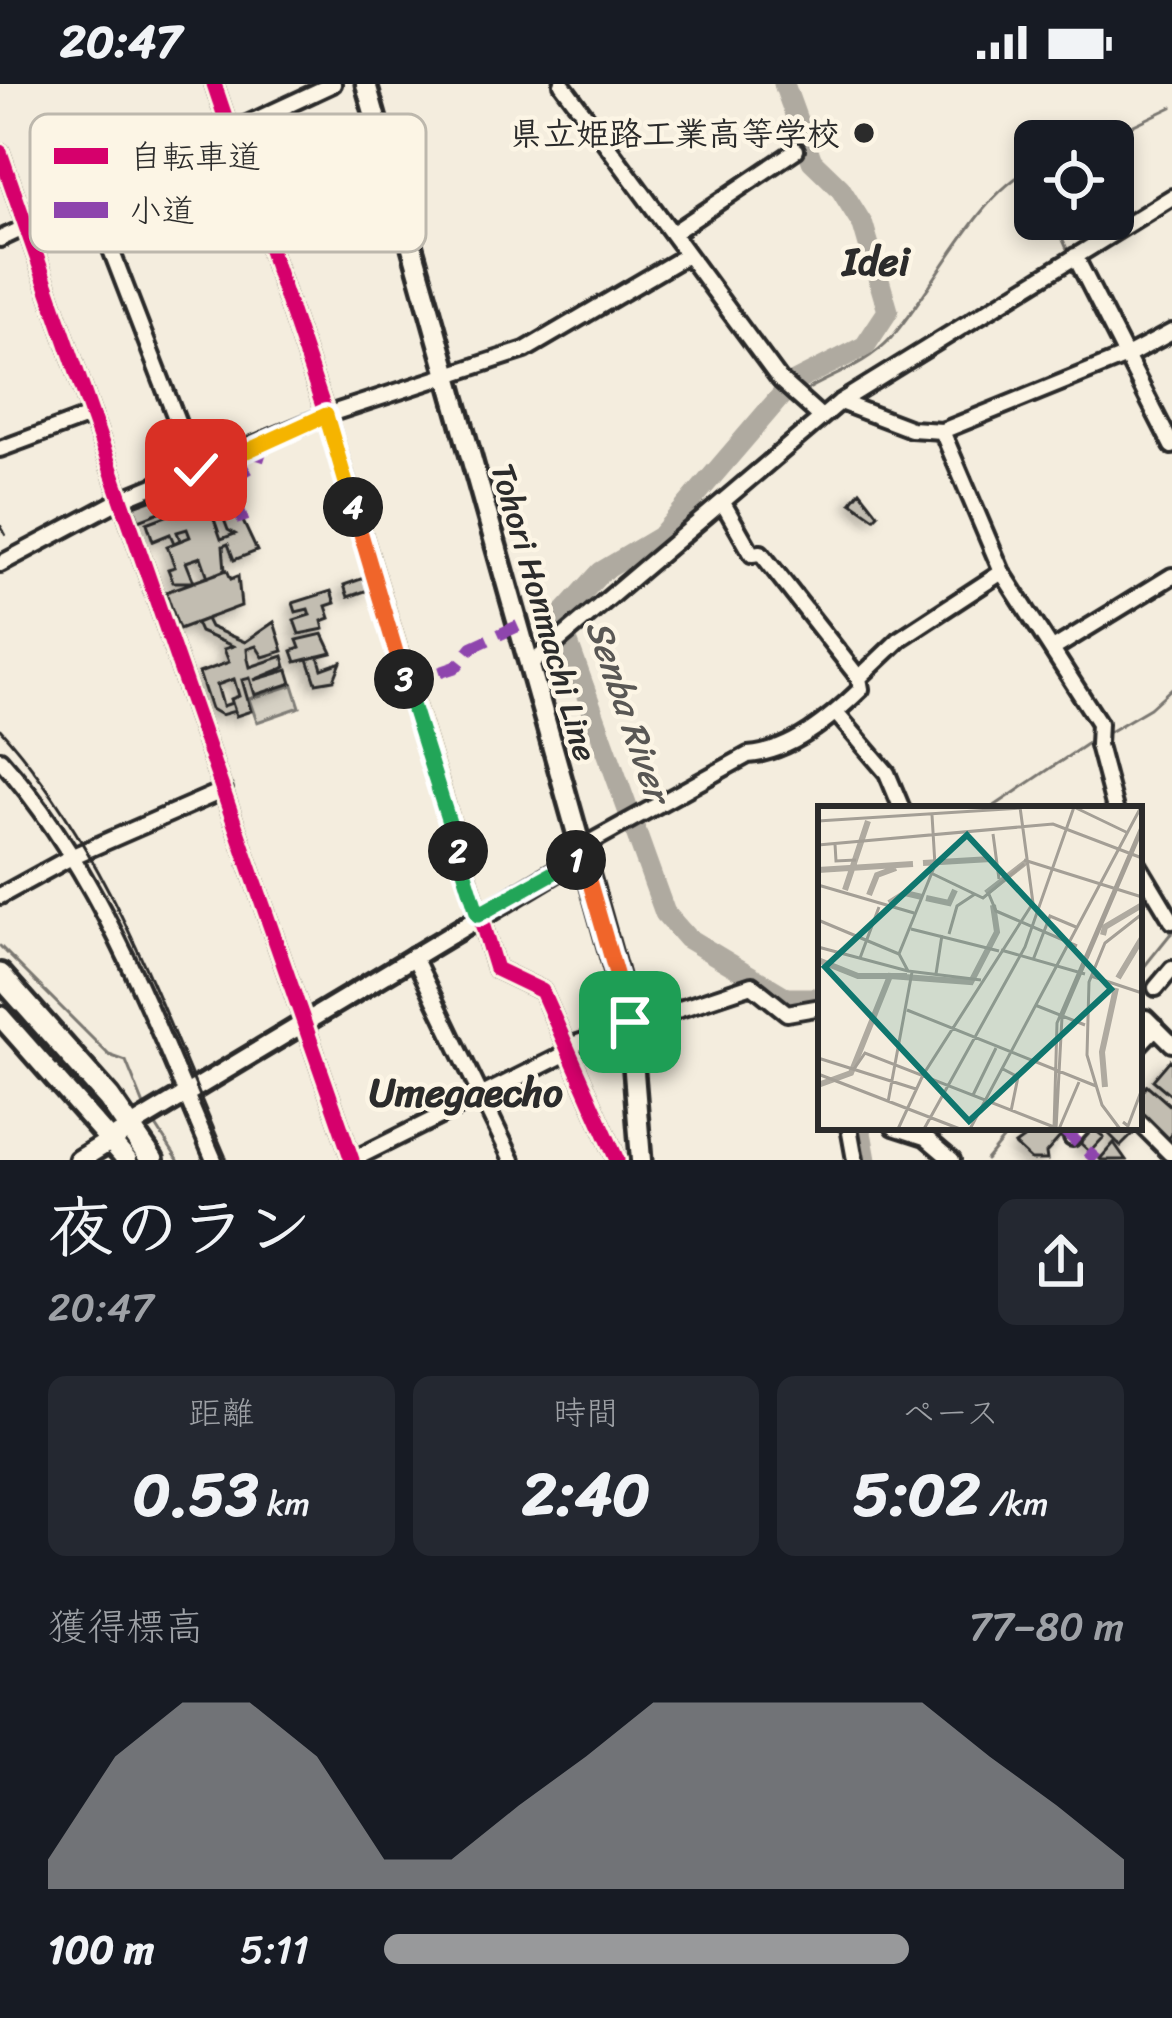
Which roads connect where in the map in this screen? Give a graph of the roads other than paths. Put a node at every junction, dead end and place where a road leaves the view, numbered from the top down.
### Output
1 (214, 84) edge
2 (333, 84) edge
3 (366, 84) edge
4 (562, 84) edge
5 (224, 114) edge
6 (273, 114) edge
7 (374, 114) edge
8 (796, 150) dead end
9 (0, 152) edge
10 (1172, 197) edge
11 (28, 226) junction
12 (30, 232) edge
13 (673, 233) junction
14 (0, 238) edge
15 (37, 252) edge
16 (112, 252) edge
17 (271, 252) edge
18 (413, 252) edge
19 (687, 255) junction
20 (1076, 256) junction
21 (1172, 332) edge
22 (1129, 355) junction
23 (447, 371) junction
24 (840, 402) junction
25 (92, 415) junction
26 (326, 415) junction
27 (821, 417) junction
28 (942, 431) junction
29 (1172, 446) edge
30 (0, 449) edge
31 (196, 470) junction
32 (122, 499) junction
33 (723, 502) junction
34 (0, 564) edge
35 (1002, 572) junction
36 (1172, 576) edge
37 (1053, 649) junction
38 (530, 665) junction
39 (859, 678) junction
40 (836, 713) junction
41 (0, 759) edge
42 (224, 790) junction
43 (901, 806) edge
44 (1113, 806) edge
45 (581, 852) junction
46 (73, 856) junction
47 (1142, 873) edge
48 (0, 896) edge
49 (478, 915) junction
50 (1171, 919) edge
51 (413, 956) junction
52 (1172, 969) edge
53 (0, 975) edge
54 (1156, 988) dead end
55 (818, 1007) edge
56 (0, 1016) edge
57 (630, 1022) junction
58 (305, 1023) junction
59 (1142, 1039) edge
60 (1172, 1043) edge
61 (566, 1046) junction
62 (185, 1095) junction
63 (478, 1097) junction
64 (1142, 1125) edge
65 (850, 1130) edge
66 (903, 1130) edge
67 (123, 1133) junction
68 (1168, 1154) edge
69 (80, 1160) edge
70 (127, 1160) edge
71 (152, 1160) edge
72 (214, 1160) edge
73 (352, 1160) edge
74 (512, 1160) edge
75 (617, 1160) edge
76 (641, 1160) edge
77 (855, 1160) edge
78 (952, 1160) edge

1 - 5 street
2 - 6 street
3 - 7 main road, Tohori Honmachi Line
4 - 13 street
8 - 13 street
9 - 11 street
10 - 20 street
11 - 12 street
11 - 14 street
13 - 19 street
15 - 25 street
16 - 31 street
17 - 26 street
18 - 23 main road, Tohori Honmachi Line
19 - 23 street
19 - 27 street
20 - 22 street
20 - 24 street
21 - 22 street
22 - 28 street
22 - 29 street
23 - 26 street
23 - 38 main road, Tohori Honmachi Line
24 - 27 street
24 - 28 street
25 - 30 street
25 - 32 street
26 - 31 street
26 - 49 street
27 - 33 street
28 - 35 street
31 - 32 street
32 - 34 street
32 - 42 street
33 - 38 street
33 - 39 street
35 - 37 street
35 - 39 street
36 - 37 street
37 - 44 street
38 - 45 main road, Tohori Honmachi Line
39 - 40 street
40 - 43 street
40 - 45 street
41 - 46 street
42 - 46 street
42 - 58 street
45 - 49 street
45 - 57 main road, Tohori Honmachi Line
46 - 48 street
46 - 62 street
47 - 50 street
49 - 51 street
49 - 61 street
51 - 58 street
51 - 63 street
52 - 54 street
53 - 67 highway
55 - 57 street
56 - 67 main road
57 - 61 street
57 - 76 main road, Tohori Honmachi Line
58 - 62 street
58 - 73 street
59 - 60 street
61 - 63 street
61 - 75 street
62 - 67 street
62 - 72 street
63 - 73 street
63 - 74 street
64 - 68 street
65 - 77 street
66 - 78 street
67 - 69 main road
67 - 70 main road
67 - 71 highway

